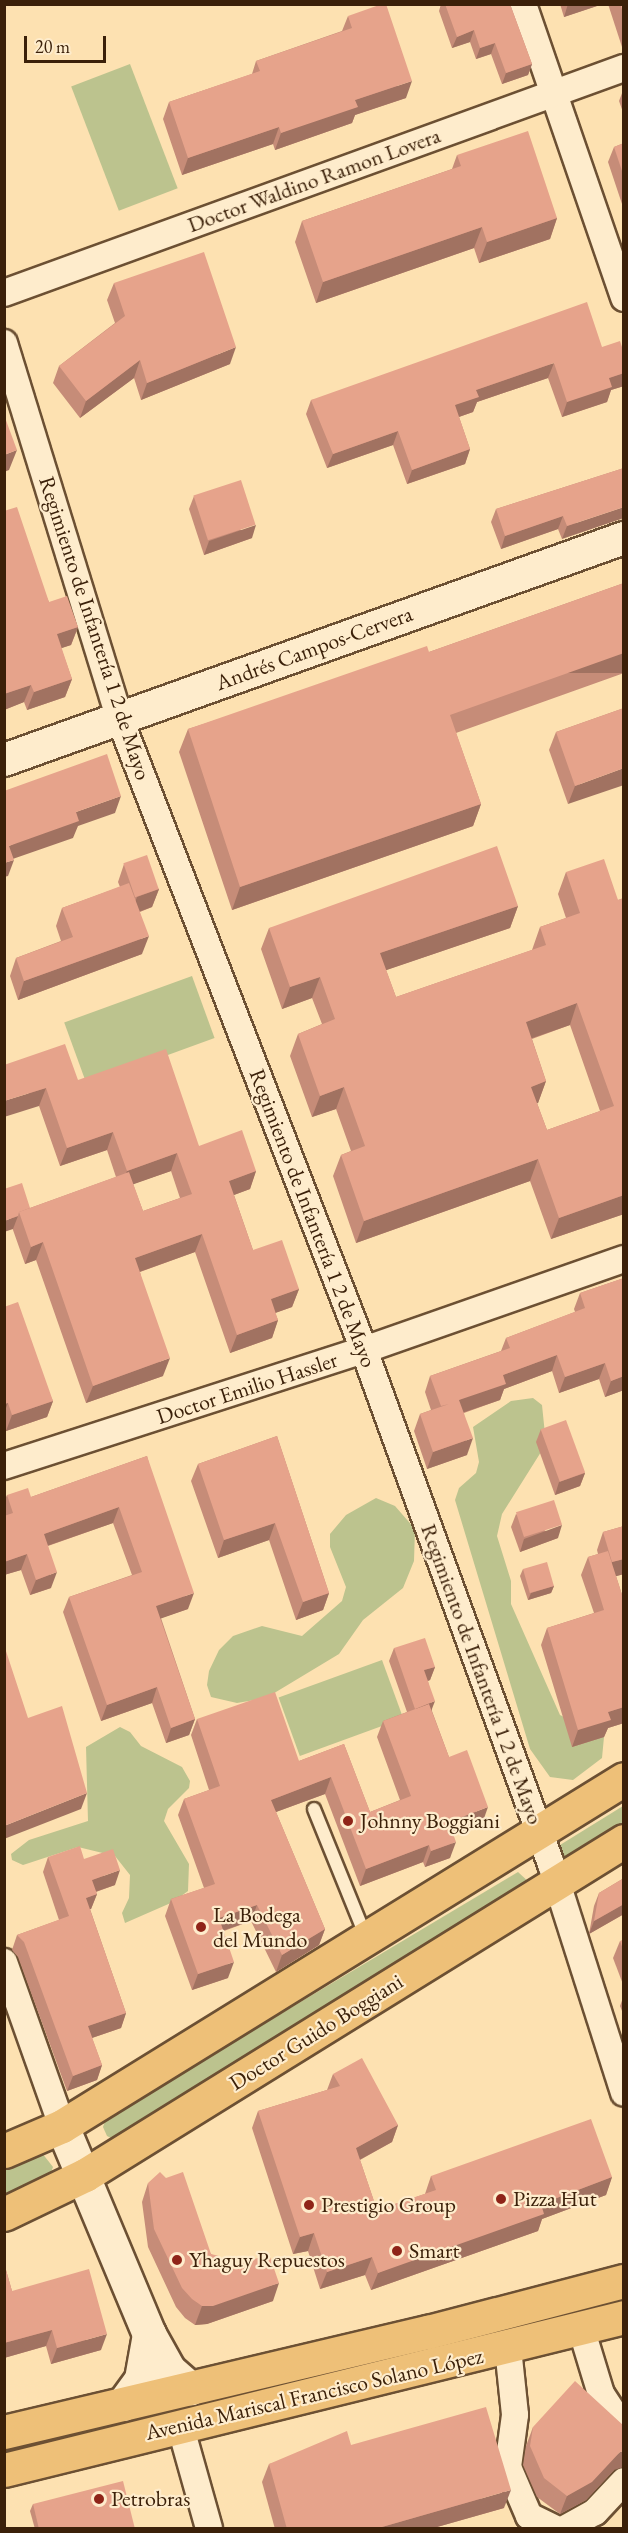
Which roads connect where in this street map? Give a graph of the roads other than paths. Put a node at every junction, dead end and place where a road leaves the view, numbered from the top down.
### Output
1 (523, 4) edge
2 (624, 68) edge
3 (552, 93) junction
4 (4, 294) edge
5 (624, 298) edge
6 (4, 343) edge
7 (624, 538) edge
8 (119, 717) junction
9 (4, 760) edge
10 (624, 1259) edge
11 (364, 1350) junction
12 (4, 1466) edge
13 (624, 1779) edge
14 (314, 1809) dead end
15 (539, 1831) junction
16 (624, 1841) edge
17 (557, 1883) junction
18 (366, 1938) junction
19 (4, 1962) edge
20 (624, 2093) edge
21 (62, 2126) junction
22 (4, 2151) edge
23 (86, 2175) junction
24 (4, 2214) edge
25 (624, 2281) edge
26 (624, 2317) edge
27 (581, 2328) junction
28 (428, 2332) junction
29 (149, 2334) junction
30 (508, 2348) junction
31 (190, 2388) junction
32 (123, 2404) junction
33 (180, 2425) junction
34 (624, 2429) edge
35 (4, 2432) edge
36 (4, 2470) edge
37 (624, 2481) edge
38 (209, 2529) edge
39 (554, 2529) edge
40 (566, 2529) edge

1 - 3 street
2 - 3 street, Doctor Waldino Ramon Lovera
3 - 4 street, Doctor Waldino Ramon Lovera
3 - 5 street
6 - 8 street, Regimiento de Infantería 1 2 de Mayo
7 - 8 street, Andrés Campos-Cervera
8 - 9 street, Andrés Campos-Cervera
8 - 11 street, Regimiento de Infantería 1 2 de Mayo
10 - 11 street, Doctor Emilio Hassler
11 - 12 street, Doctor Emilio Hassler
11 - 15 street, Regimiento de Infantería 1 2 de Mayo
13 - 15 main road
14 - 18 lane
15 - 17 street, Regimiento de Infantería 1 2 de Mayo
15 - 18 main road
16 - 17 main road, Doctor Guido Boggiani
17 - 20 street, Regimiento de Infantería 1 2 de Mayo
17 - 23 main road, Doctor Guido Boggiani
18 - 21 main road
19 - 21 street
21 - 22 main road
21 - 23 main road
23 - 24 main road, Doctor Guido Boggiani
23 - 29 main road
25 - 28 main road, Avenida Mariscal Francisco Solano López
26 - 27 main road, Avenida Mariscal Francisco Solano López
27 - 30 main road, Avenida Mariscal Francisco Solano López
27 - 34 street
28 - 31 main road, Avenida Mariscal Francisco Solano López
28 - 33 main road
29 - 31 main road
29 - 32 main road
30 - 33 main road, Avenida Mariscal Francisco Solano López
30 - 39 street
31 - 32 main road, Avenida Mariscal Francisco Solano López
32 - 35 main road, Avenida Mariscal Francisco Solano López
33 - 36 main road, Avenida Mariscal Francisco Solano López
33 - 38 street
37 - 40 street

